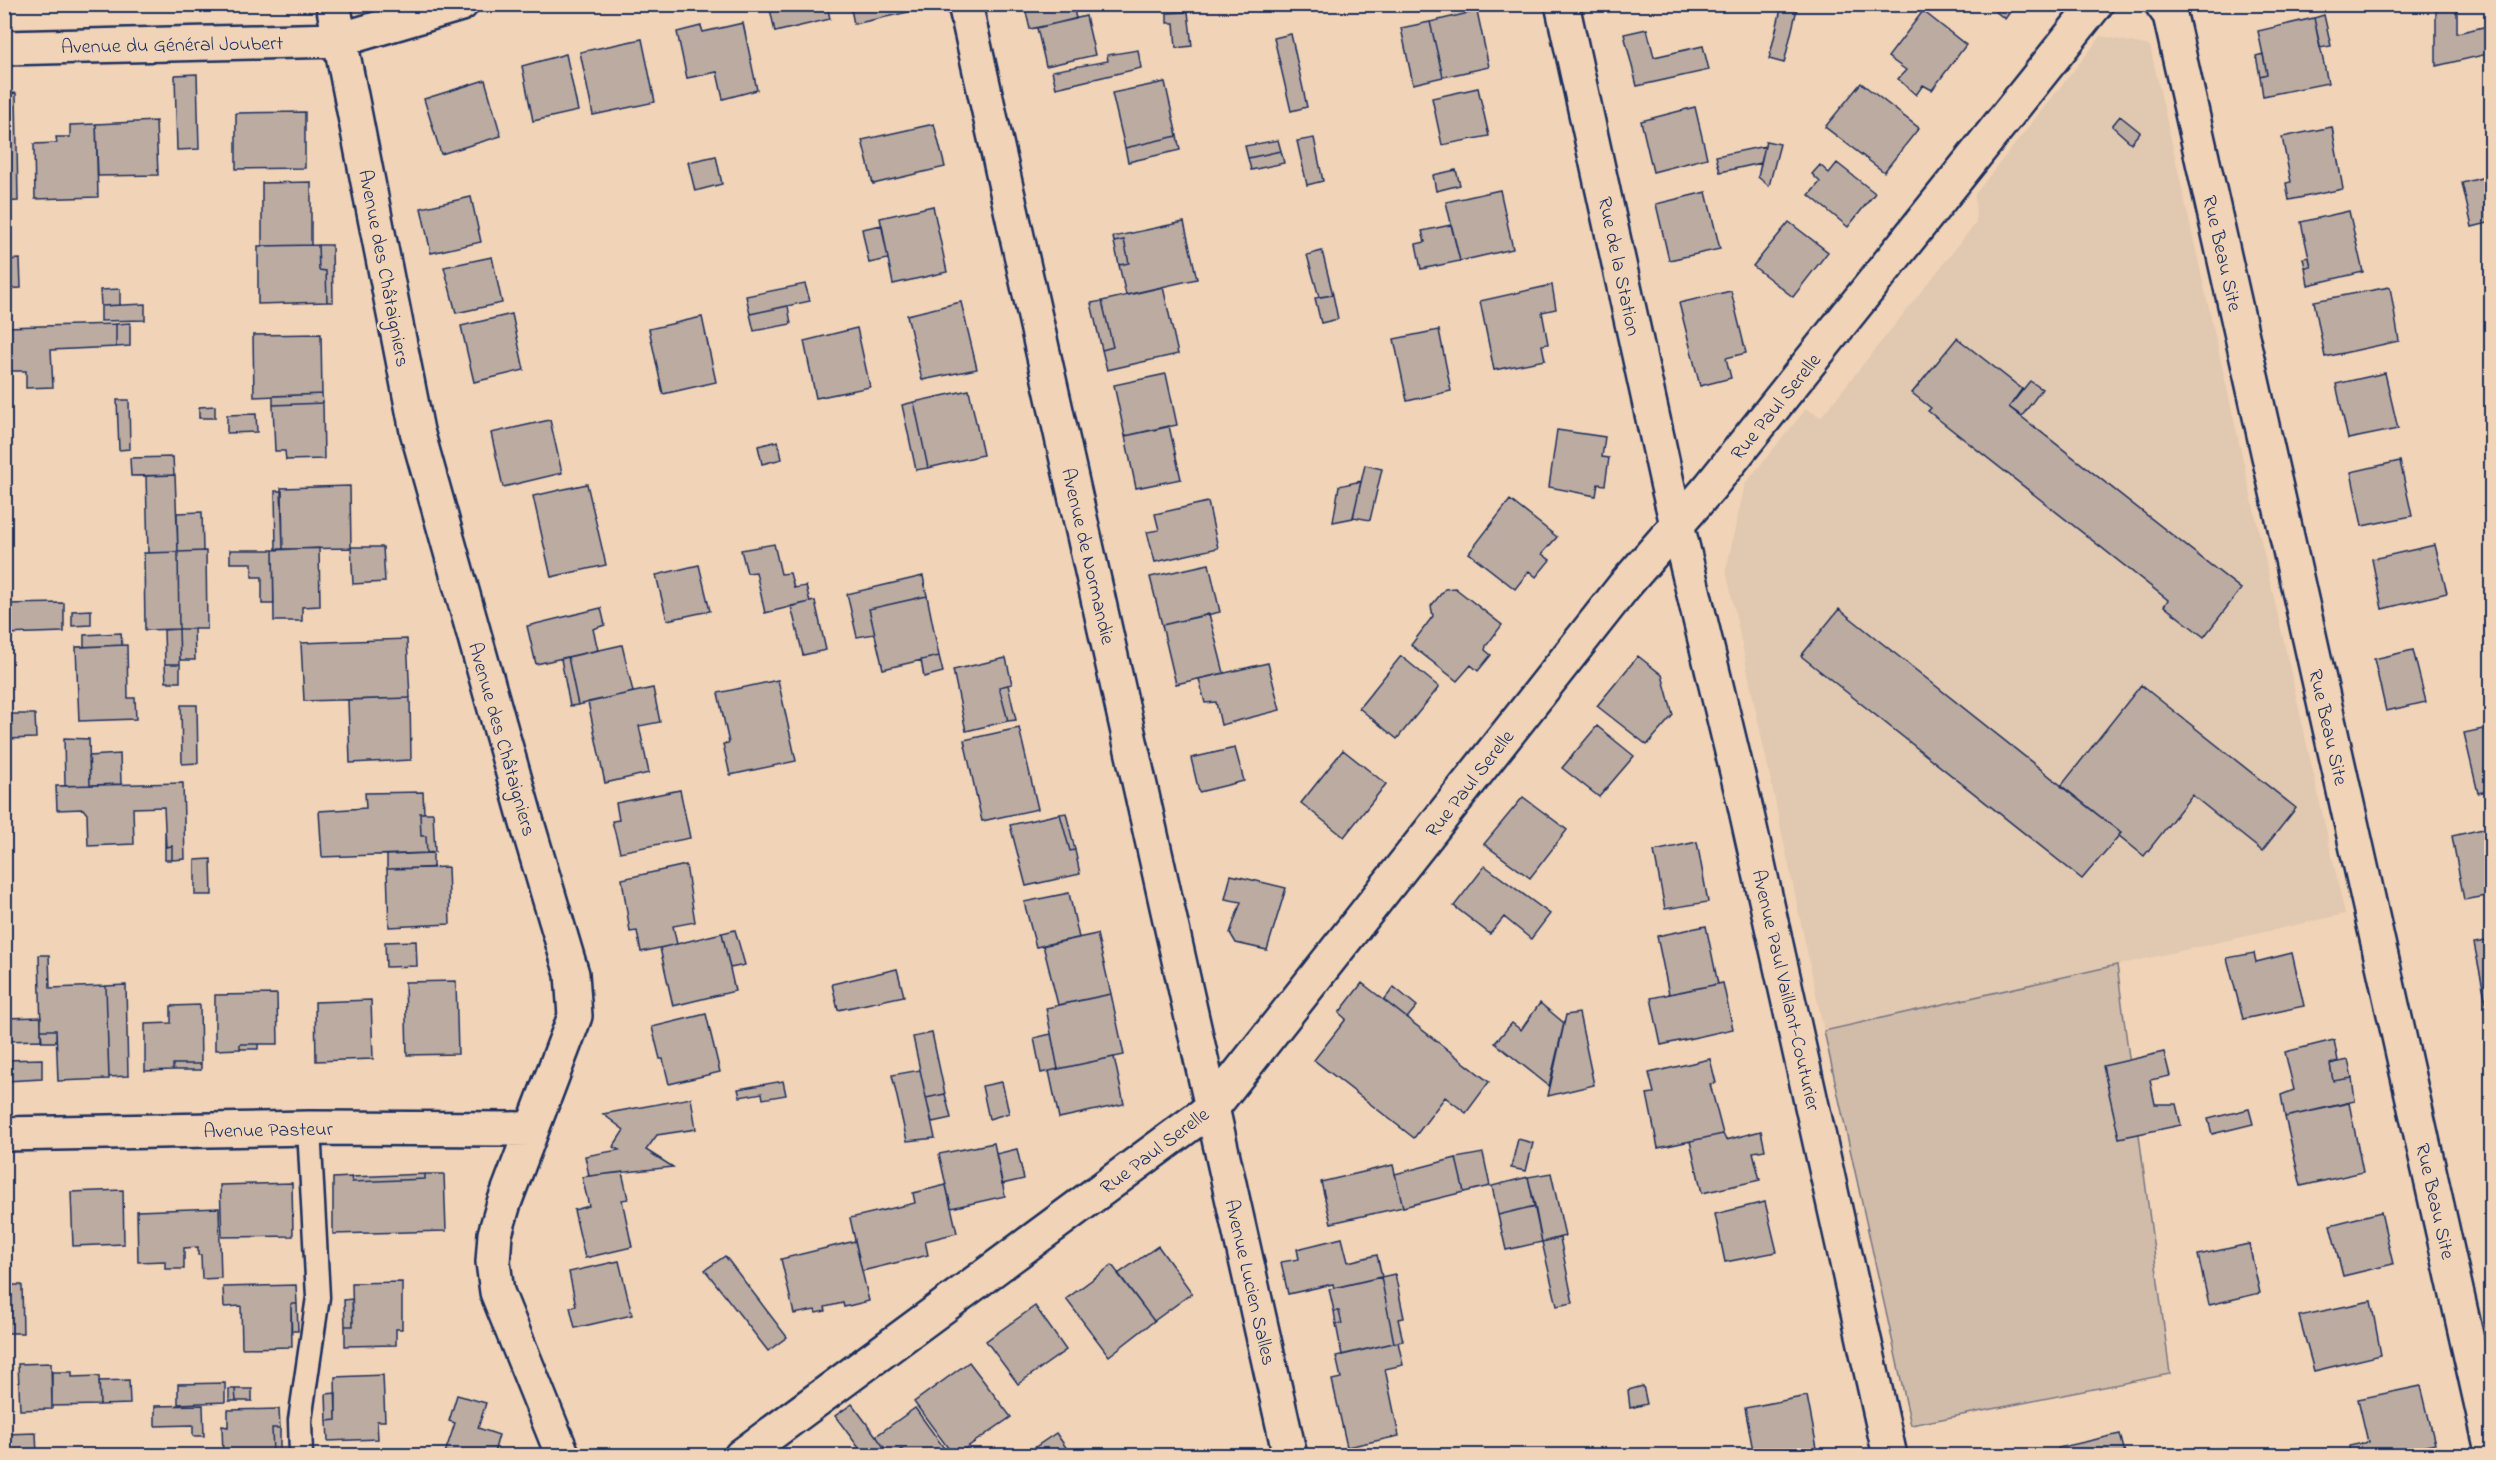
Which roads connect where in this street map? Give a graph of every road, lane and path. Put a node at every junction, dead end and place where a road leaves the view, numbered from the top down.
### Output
1 (333, 4) edge
2 (461, 4) edge
3 (965, 4) edge
4 (1562, 4) edge
5 (2096, 4) edge
6 (2163, 4) edge
7 (339, 40) junction
8 (4, 48) edge
9 (1677, 526) junction
10 (1212, 1108) junction
11 (309, 1128) junction
12 (531, 1129) junction
13 (4, 1134) edge
14 (2492, 1451) edge
15 (301, 1455) edge
16 (563, 1455) edge
17 (741, 1455) edge
18 (1290, 1455) edge
19 (1890, 1455) edge

1 - 7 street, Avenue des Châtaigniers
2 - 7 street, Avenue du Général Joubert
3 - 10 street, Avenue de Normandie
4 - 9 street, Rue de la Station
5 - 9 street, Rue Paul Serelle
6 - 14 street, Rue Beau Site
7 - 8 street, Avenue du Général Joubert
7 - 12 street, Avenue des Châtaigniers
9 - 10 street, Rue Paul Serelle
9 - 19 street, Avenue Paul Vaillant-Couturier
10 - 17 street, Rue Paul Serelle
10 - 18 street, Avenue Lucien Salles
11 - 12 street, Avenue Pasteur
11 - 13 street, Avenue Pasteur
11 - 15 lane
12 - 16 street, Avenue des Châtaigniers

